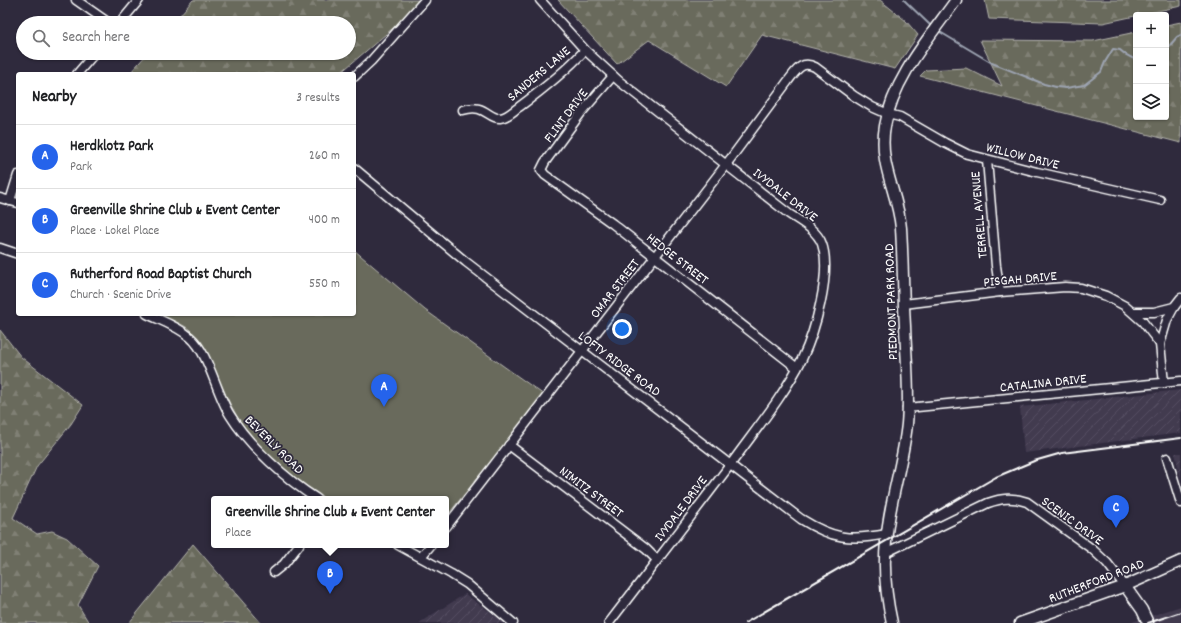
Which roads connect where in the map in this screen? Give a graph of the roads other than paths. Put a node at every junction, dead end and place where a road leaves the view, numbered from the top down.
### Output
1 (76, 0) edge
2 (139, 0) edge
3 (425, 0) edge
4 (540, 0) edge
5 (956, 0) edge
6 (99, 16) edge
7 (126, 16) edge
8 (585, 50) junction
9 (89, 60) edge
10 (803, 65) joint
11 (79, 72) edge
12 (356, 75) edge
13 (613, 76) junction
14 (463, 110) dead end
15 (888, 114) junction
16 (987, 160) junction
17 (726, 164) junction
18 (356, 170) edge
19 (541, 170) joint
20 (16, 188) edge
21 (0, 198) edge
22 (1160, 200) dead end
23 (14, 202) edge
24 (0, 248) edge
25 (16, 253) edge
26 (654, 256) junction
27 (1000, 292) junction
28 (1181, 298) edge
29 (904, 304) junction
30 (1174, 307) junction
31 (1133, 312) junction
32 (151, 316) edge
33 (1160, 344) junction
34 (582, 350) junction
35 (797, 368) junction
36 (1181, 381) edge
37 (1164, 383) junction
38 (907, 408) junction
39 (510, 445) junction
40 (1167, 458) dead end
41 (730, 464) junction
42 (313, 496) edge
43 (1181, 503) edge
44 (449, 523) edge
45 (887, 534) junction
46 (297, 548) edge
47 (404, 548) edge
48 (428, 548) edge
49 (885, 553) junction
50 (421, 557) junction
51 (657, 560) junction
52 (1181, 561) edge
53 (274, 572) dead end
54 (1125, 586) junction
55 (513, 623) edge
56 (609, 623) edge
57 (892, 623) edge
58 (1020, 623) edge
59 (1148, 623) edge

1 - 6 street
2 - 7 street
3 - 12 street
4 - 8 street, IVYDALE DRIVE
5 - 15 street, PIEDMONT PARK ROAD
8 - 13 street, IVYDALE DRIVE
8 - 14 street, SANDERS LANE
9 - 11 street
10 - 15 street, WILLOW DRIVE
10 - 17 street, OMAR STREET
13 - 17 street, IVYDALE DRIVE
13 - 19 street, FLINT DRIVE
15 - 16 street, WILLOW DRIVE
15 - 29 street, PIEDMONT PARK ROAD
16 - 22 street, WILLOW DRIVE
16 - 27 street, TERRELL AVENUE
17 - 26 street, OMAR STREET
17 - 35 street, IVYDALE DRIVE
18 - 34 street, LOFTY RIDGE ROAD
19 - 26 street, HEDGE STREET
20 - 23 street
21 - 23 street
24 - 25 street
26 - 34 street, OMAR STREET
26 - 35 street, HEDGE STREET
27 - 29 street, PISGAH DRIVE
27 - 31 street, PISGAH DRIVE
28 - 30 street
29 - 38 street, PIEDMONT PARK ROAD
30 - 31 street
30 - 33 street
31 - 33 street, PISGAH DRIVE
32 - 42 street, BEVERLY ROAD
33 - 37 street
34 - 39 street, OMAR STREET
34 - 41 street, LOFTY RIDGE ROAD
35 - 41 street, IVYDALE DRIVE
36 - 37 street, CATALINA DRIVE
37 - 38 street, CATALINA DRIVE
38 - 45 street, PIEDMONT PARK ROAD
39 - 44 street, OMAR STREET
39 - 51 street, NIMITZ STREET
40 - 43 street
41 - 45 street, LOFTY RIDGE ROAD
41 - 51 street, IVYDALE DRIVE
45 - 49 street, PIEDMONT PARK ROAD
46 - 53 street
47 - 50 street
48 - 50 street
49 - 54 street, SCENIC DRIVE
49 - 57 street, PIEDMONT PARK ROAD
50 - 55 street
51 - 56 street, IVYDALE DRIVE
52 - 54 street, RUTHERFORD ROAD
54 - 58 street, RUTHERFORD ROAD
54 - 59 street

